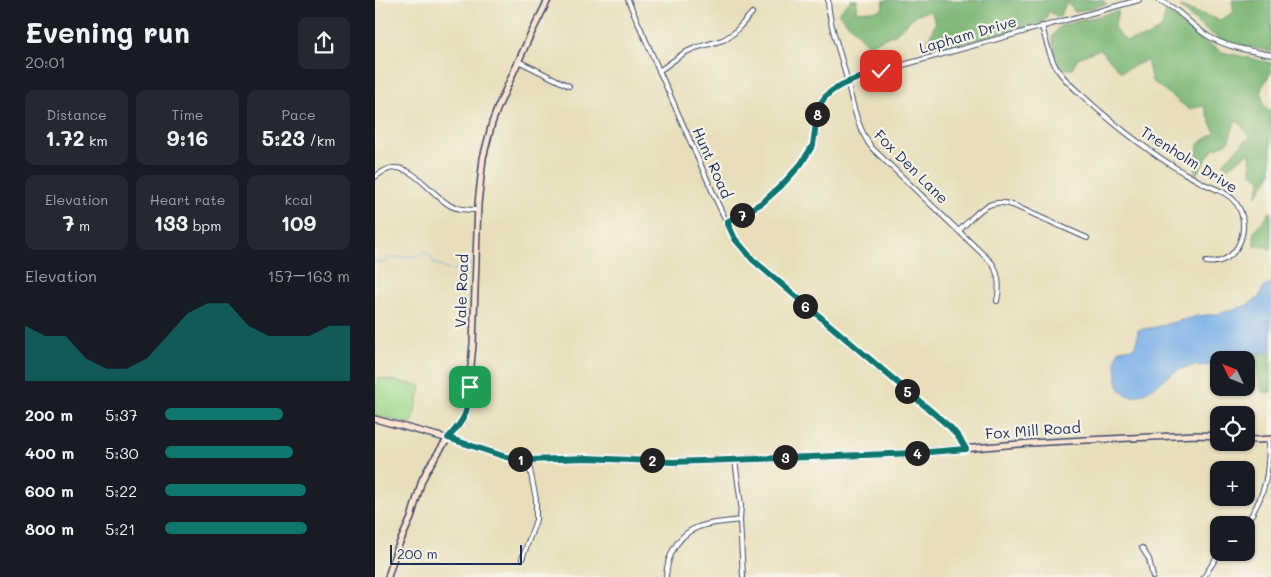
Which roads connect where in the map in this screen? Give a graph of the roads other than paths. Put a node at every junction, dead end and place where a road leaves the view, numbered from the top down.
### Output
1 (548, 0) edge
2 (629, 0) edge
3 (828, 0) edge
4 (1139, 0) edge
5 (1158, 0) edge
6 (752, 13) dead end
7 (1042, 26) junction
8 (1271, 55) edge
9 (518, 61) junction
10 (659, 70) junction
11 (848, 82) junction
12 (569, 86) dead end
13 (375, 177) edge
14 (478, 210) junction
15 (727, 222) junction
16 (959, 231) junction
17 (1087, 238) dead end
18 (1206, 262) dead end
19 (997, 302) dead end
20 (375, 419) edge
21 (1210, 436) edge
22 (448, 438) junction
23 (1255, 439) edge
24 (1270, 439) edge
25 (966, 449) junction
26 (528, 460) junction
27 (735, 460) junction
28 (1251, 516) edge
29 (740, 520) junction
30 (1142, 548) dead end
31 (522, 559) dead end
32 (1214, 561) edge
33 (388, 577) edge
34 (666, 577) edge
35 (743, 577) edge
36 (1153, 577) edge
37 (1204, 577) edge

1 - 9 main road, Vale Road
2 - 10 street, Hunt Road
3 - 11 street, Fox Den Lane
4 - 7 street, Lapham Drive
5 - 8 street
6 - 10 street
7 - 11 street, Lapham Drive
7 - 18 street, Trenholm Drive
9 - 12 street
9 - 14 main road, Vale Road
10 - 15 street, Hunt Road
11 - 15 street, Lapham Drive
11 - 16 street, Fox Den Lane
13 - 14 street
14 - 22 main road, Vale Road
15 - 25 street, Hunt Road
16 - 17 street
16 - 19 street, Fox Den Lane
20 - 22 main road, Fox Mill Road
21 - 25 main road, Fox Mill Road
22 - 26 main road, Fox Mill Road
22 - 33 main road, Vale Road
23 - 24 main road
24 - 28 street
25 - 27 main road, Fox Mill Road
26 - 27 main road, Fox Mill Road
26 - 31 street
27 - 29 street
29 - 34 street
29 - 35 street
30 - 36 street
32 - 37 street

